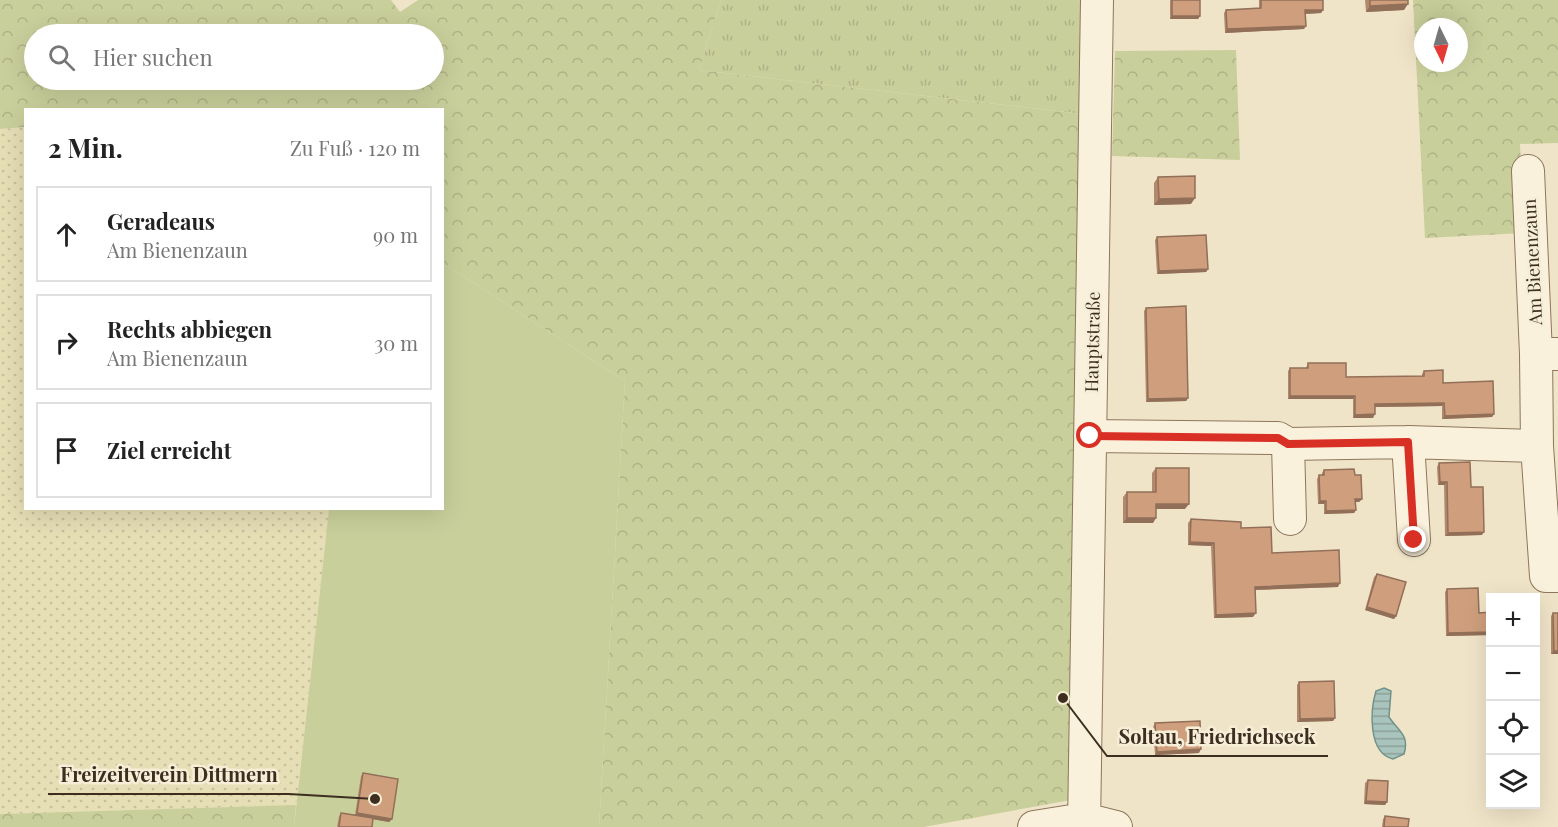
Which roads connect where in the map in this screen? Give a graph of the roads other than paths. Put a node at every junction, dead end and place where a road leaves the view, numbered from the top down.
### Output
1 (1096, 0) edge
2 (1528, 171) dead end
3 (1547, 354) edge
4 (1090, 436) junction
5 (1408, 442) junction
6 (1288, 444) junction
7 (1537, 447) junction
8 (1290, 519) dead end
9 (1414, 540) dead end
10 (1558, 576) edge
11 (1084, 823) edge
12 (1034, 827) edge
13 (1116, 827) edge

1 - 4 street, Hauptstraße
2 - 3 street, Am Bienenzaun
3 - 7 street, Am Bienenzaun
4 - 6 street
4 - 11 street, Hauptstraße
5 - 6 street
5 - 7 street
5 - 9 street
6 - 8 street
7 - 10 street, Am Bienenzaun
11 - 12 street
11 - 13 street

